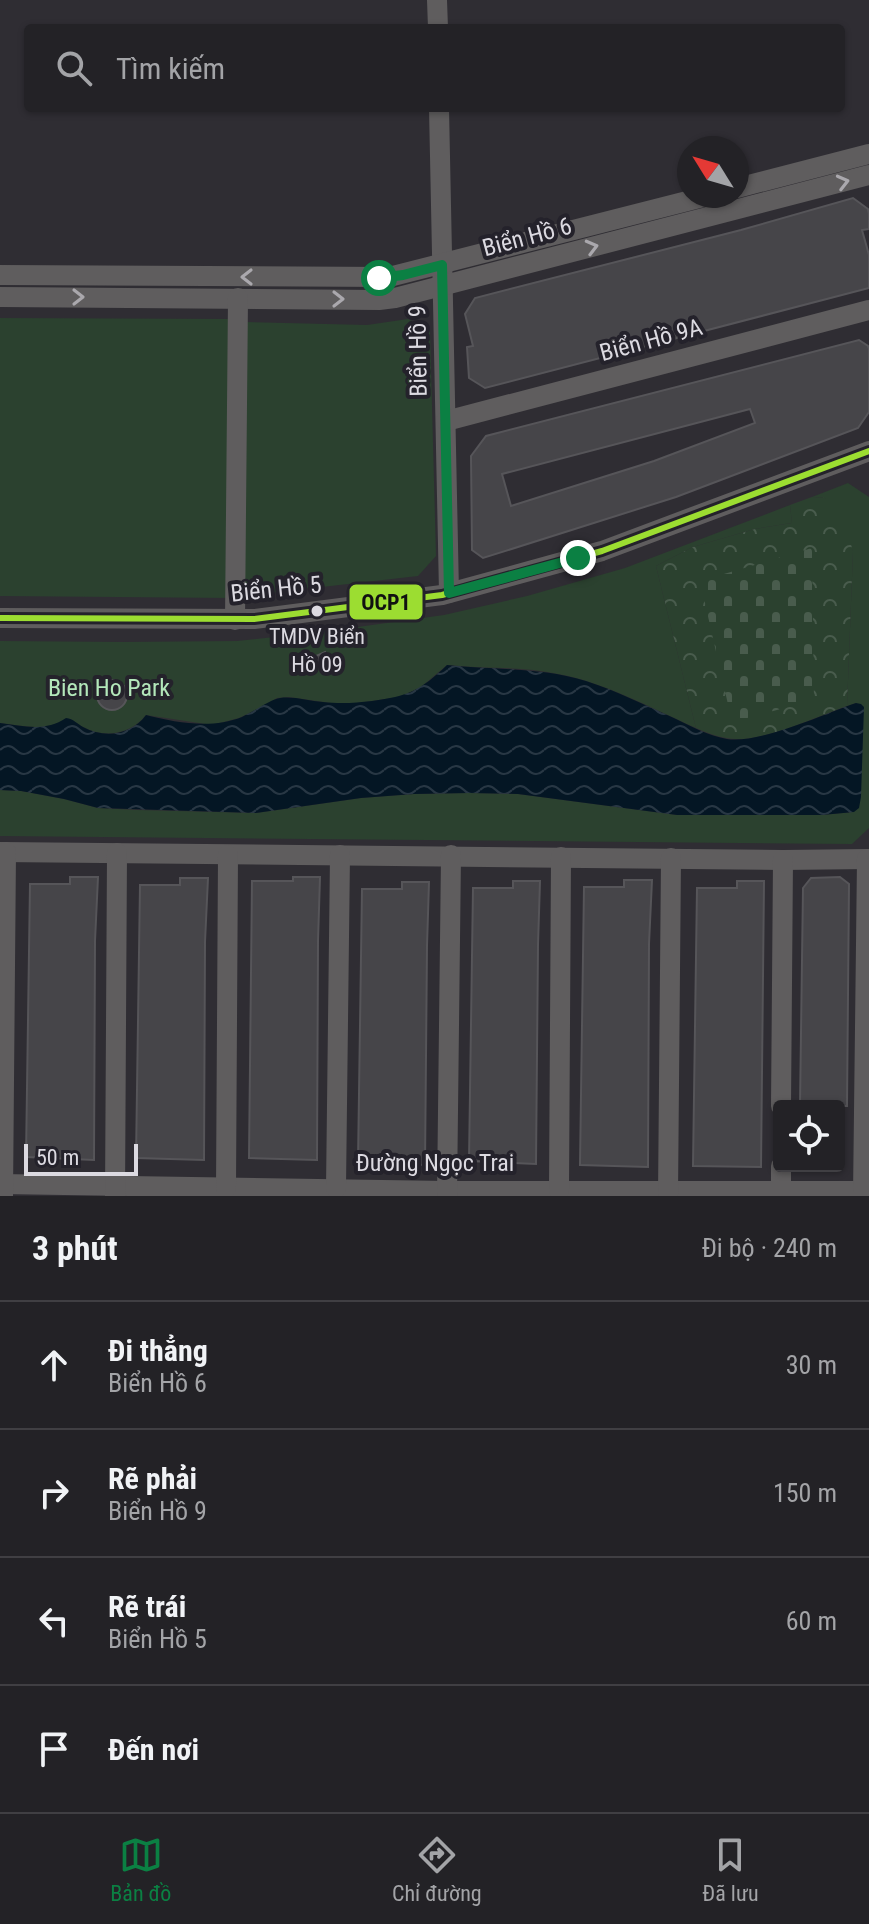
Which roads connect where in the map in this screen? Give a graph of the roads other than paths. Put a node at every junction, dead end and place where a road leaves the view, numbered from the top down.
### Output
1 (437, 0) edge
2 (438, 24) edge
3 (439, 112) edge
4 (869, 154) edge
5 (869, 175) edge
6 (749, 185) edge
7 (677, 204) edge
8 (442, 265) junction
9 (0, 275) edge
10 (443, 286) junction
11 (0, 297) edge
12 (238, 298) junction
13 (869, 310) edge
14 (446, 421) junction
15 (869, 451) edge
16 (449, 593) junction
17 (0, 618) edge
18 (235, 620) junction
19 (3, 852) edge
20 (117, 853) junction
21 (228, 855) junction
22 (340, 855) junction
23 (451, 855) junction
24 (561, 857) junction
25 (671, 858) junction
26 (868, 859) edge
27 (783, 860) junction
28 (781, 1100) edge
29 (781, 1172) edge
30 (2, 1188) edge
31 (226, 1188) junction
32 (336, 1188) junction
33 (559, 1190) junction
34 (115, 1192) edge
35 (447, 1193) edge
36 (668, 1193) edge
37 (781, 1193) edge
38 (865, 1193) edge

1 - 2 street
3 - 8 street, Biển Hồ 9
4 - 6 street
10 -> 5 street, Biển Hồ 6
7 - 8 street, Biển Hồ 6
8 -> 9 street, Biển Hồ 6
8 - 10 street, Biển Hồ 9
12 -> 10 street, Biển Hồ 6
10 - 14 street, Biển Hồ 9
11 -> 12 street, Biển Hồ 6
12 - 18 street
13 - 14 street, Biển Hồ 9A
14 - 16 street, Biển Hồ 9
15 - 16 street, Biển Hồ 5
16 - 18 street, Biển Hồ 5
17 - 18 street, Biển Hồ 5
19 - 20 street
19 - 30 street
20 - 21 street
20 - 34 street
21 - 22 street
21 - 31 street
22 - 23 street
22 - 32 street
23 - 24 street
23 - 35 street
24 - 25 street
24 - 33 street
25 - 27 street
25 - 36 street
26 - 27 street
26 - 38 street
27 - 28 street
29 - 37 street
30 - 34 street, Đường Ngọc Trai
31 - 32 street, Đường Ngọc Trai
31 - 34 street, Đường Ngọc Trai
32 - 35 street, Đường Ngọc Trai
33 - 35 street, Đường Ngọc Trai
33 - 36 street, Đường Ngọc Trai
36 - 37 street, Đường Ngọc Trai
37 - 38 street, Đường Ngọc Trai

